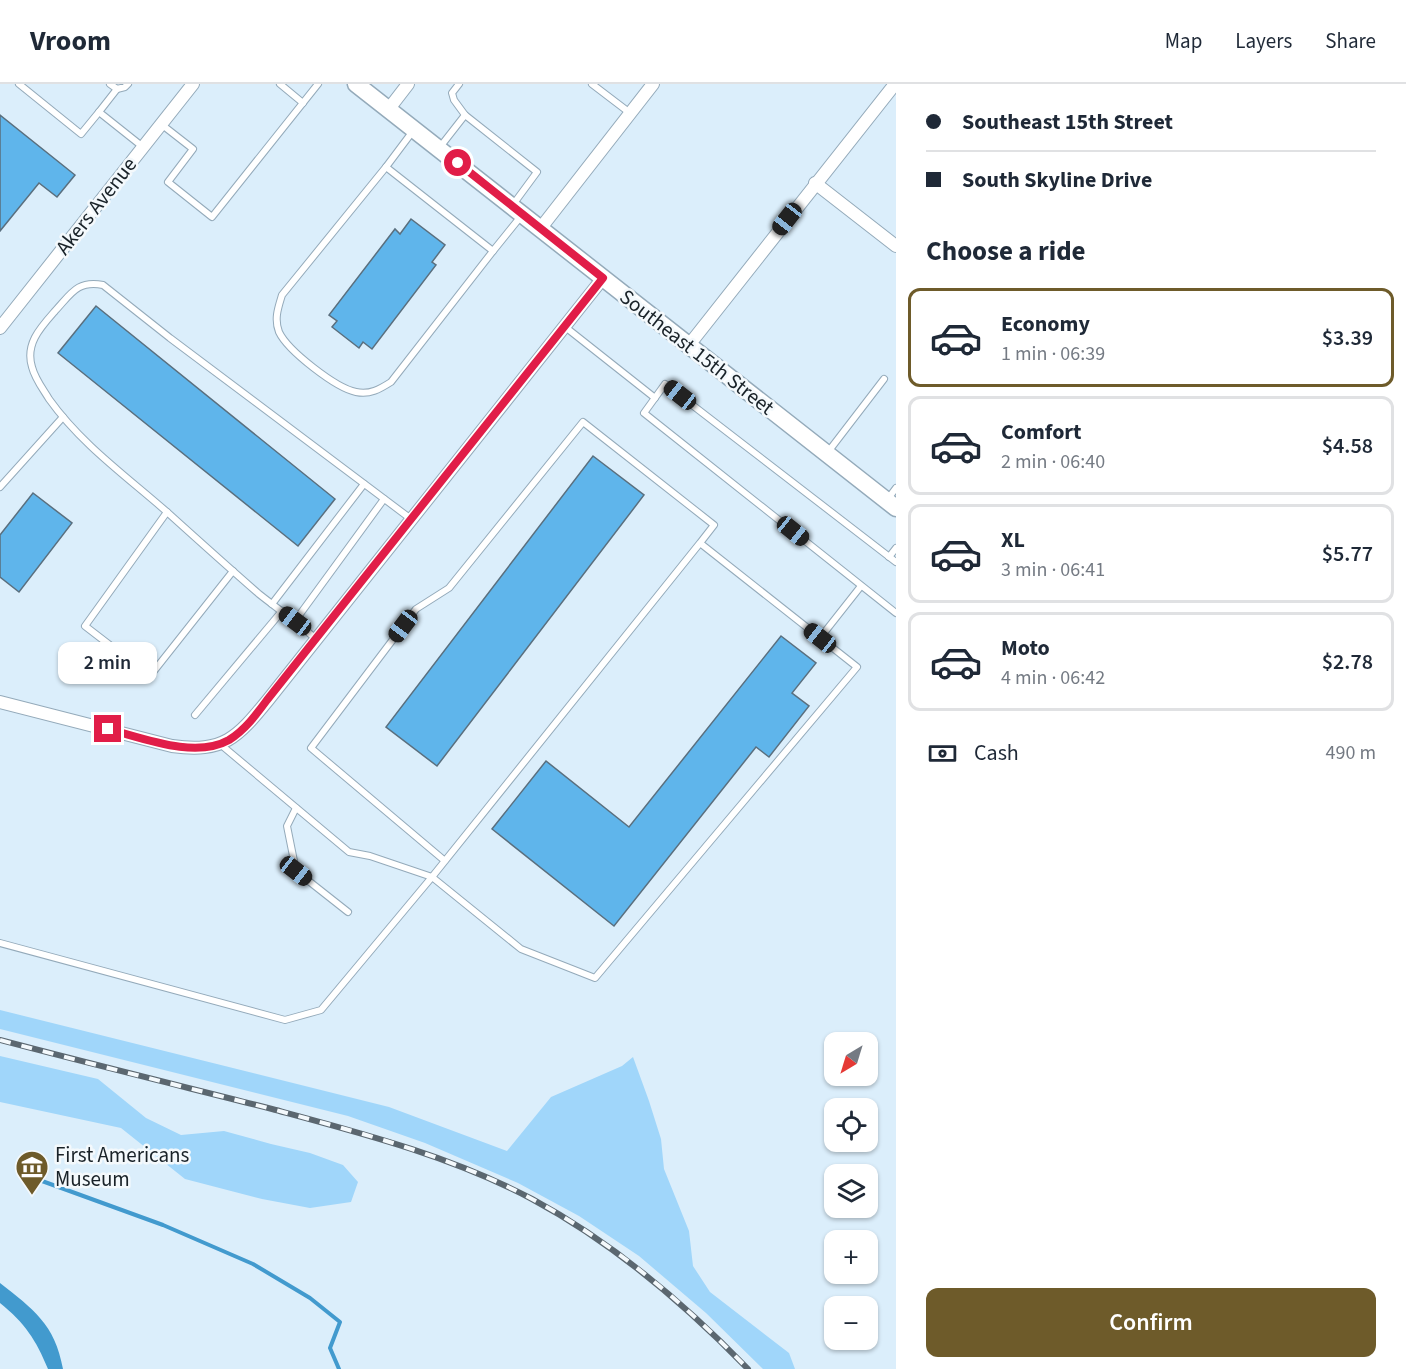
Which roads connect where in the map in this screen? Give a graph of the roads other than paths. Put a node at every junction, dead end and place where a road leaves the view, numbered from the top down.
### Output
1 (19, 84) edge
2 (110, 84) edge
3 (128, 84) edge
4 (193, 84) edge
5 (280, 84) edge
6 (318, 84) edge
7 (356, 84) edge
8 (408, 84) edge
9 (459, 84) edge
10 (592, 84) edge
11 (653, 84) edge
12 (895, 84) edge
13 (117, 89) junction
14 (303, 103) junction
15 (388, 110) junction
16 (99, 112) junction
17 (630, 113) junction
18 (465, 115) junction
19 (161, 124) junction
20 (414, 130) junction
21 (143, 147) junction
22 (439, 149) junction
23 (386, 167) junction
24 (815, 183) junction
25 (517, 211) junction
26 (540, 229) junction
27 (896, 246) edge
28 (494, 251) junction
29 (603, 278) junction
30 (564, 326) junction
31 (0, 328) edge
32 (689, 345) junction
33 (884, 379) dead end
34 (655, 398) junction
35 (63, 417) junction
36 (827, 454) junction
37 (364, 484) junction
38 (0, 487) edge
39 (384, 499) junction
40 (893, 499) edge
41 (167, 512) junction
42 (411, 519) junction
43 (699, 543) junction
44 (896, 548) edge
45 (889, 556) junction
46 (896, 562) edge
47 (233, 571) junction
48 (861, 586) junction
49 (272, 604) junction
50 (282, 611) junction
51 (896, 614) edge
52 (295, 621) junction
53 (820, 638) junction
54 (316, 639) junction
55 (0, 702) edge
56 (195, 715) dead end
57 (219, 744) junction
58 (296, 808) junction
59 (445, 861) junction
60 (432, 877) junction
61 (348, 912) dead end
62 (0, 944) edge

1 - 16 lane
2 - 13 lane
3 - 13 lane
4 - 19 street, Akers Avenue
5 - 14 lane
6 - 14 lane
7 - 15 main road, Southeast 15th Street
8 - 15 street
9 - 18 lane
10 - 17 lane
11 - 17 street
12 - 24 street
13 - 16 lane
14 - 19 lane
15 - 20 main road, Southeast 15th Street
16 - 21 lane
17 - 26 street
18 - 22 lane
18 - 25 lane
19 - 21 street, Akers Avenue
20 - 22 main road, Southeast 15th Street
20 - 23 lane
21 - 31 street, Akers Avenue
22 - 25 main road, Southeast 15th Street
23 - 28 lane
23 - 28 lane
24 - 27 street
24 - 32 street
25 - 26 main road, Southeast 15th Street
25 - 28 lane
26 - 29 main road, Southeast 15th Street
29 - 30 street
29 - 32 main road, Southeast 15th Street
30 - 34 lane
30 - 42 street
32 - 36 main road, Southeast 15th Street
33 - 36 lane
34 - 45 lane
34 - 48 lane
35 - 37 lane
35 - 38 lane
35 - 41 lane
36 - 40 main road, Southeast 15th Street
37 - 39 lane
37 - 49 lane
39 - 42 lane
39 - 52 lane
41 - 47 lane
41 - 47 lane
42 - 54 street
43 - 53 lane
43 - 59 lane
43 - 59 lane
44 - 45 lane
45 - 46 lane
47 - 49 lane
48 - 51 lane
48 - 53 lane
49 - 50 lane
50 - 52 lane
50 - 56 lane
52 - 54 lane
53 - 60 lane
54 - 57 street
55 - 57 street
57 - 58 lane
58 - 60 lane
58 - 61 lane
59 - 60 lane
60 - 62 lane

